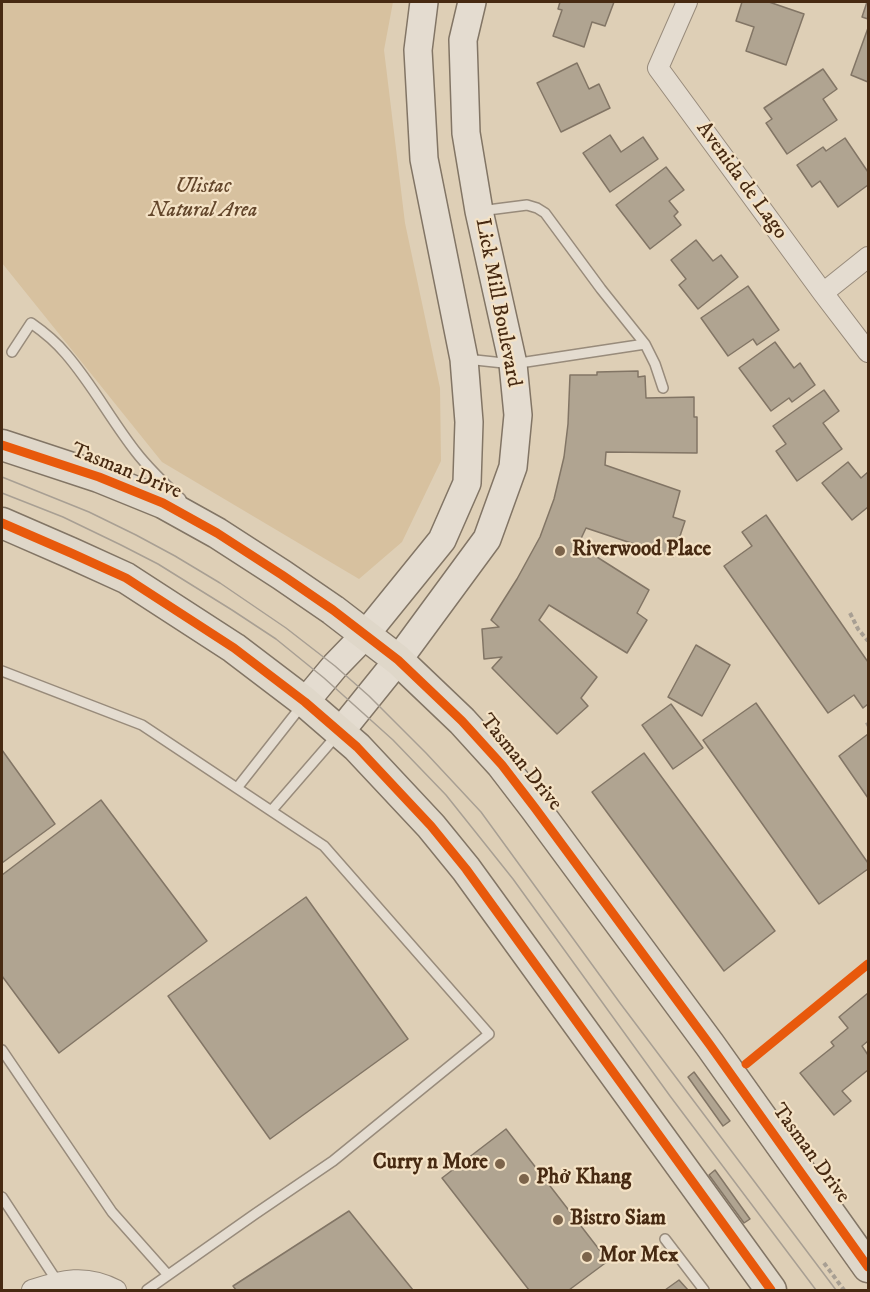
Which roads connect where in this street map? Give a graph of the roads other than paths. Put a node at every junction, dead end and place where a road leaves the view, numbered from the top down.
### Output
1 (424, 2) edge
2 (472, 2) edge
3 (687, 2) edge
4 (479, 211) junction
5 (868, 257) edge
6 (823, 293) junction
7 (645, 344) junction
8 (12, 352) dead end
9 (868, 352) edge
10 (464, 358) junction
11 (513, 364) junction
12 (663, 388) dead end
13 (2, 446) edge
14 (2, 523) edge
15 (217, 533) junction
16 (365, 635) junction
17 (398, 660) junction
18 (2, 671) edge
19 (305, 702) junction
20 (340, 732) junction
21 (237, 788) junction
22 (272, 810) junction
23 (2, 1050) edge
24 (2, 1197) edge
25 (665, 1239) dead end
26 (868, 1267) edge
27 (168, 1275) junction
28 (57, 1281) junction
29 (32, 1290) edge
30 (116, 1290) edge
31 (147, 1290) edge
32 (704, 1290) edge
33 (771, 1290) edge

1 - 10 main road, Lick Mill Boulevard
2 - 4 main road, Lick Mill Boulevard
3 - 6 street, Avenida de Lago
4 - 7 lane
4 - 11 main road, Lick Mill Boulevard
5 - 6 street
6 - 9 street, Avenida de Lago
7 - 11 lane
7 - 12 lane
8 - 15 lane
10 - 11 lane
10 - 16 main road, Lick Mill Boulevard
11 - 17 main road, Lick Mill Boulevard
13 - 15 main road, Tasman Drive
14 - 19 main road
15 - 16 main road, Tasman Drive
16 - 17 main road, Tasman Drive
16 - 19 main road, Lick Mill Boulevard
17 - 20 main road, Lick Mill Boulevard
17 - 26 main road, Tasman Drive
18 - 21 lane
19 - 20 main road
19 - 21 lane
20 - 22 lane
20 - 33 main road
21 - 22 lane
22 - 27 lane
23 - 27 lane
24 - 28 lane
25 - 32 lane
27 - 31 lane
28 - 29 street
28 - 30 street

